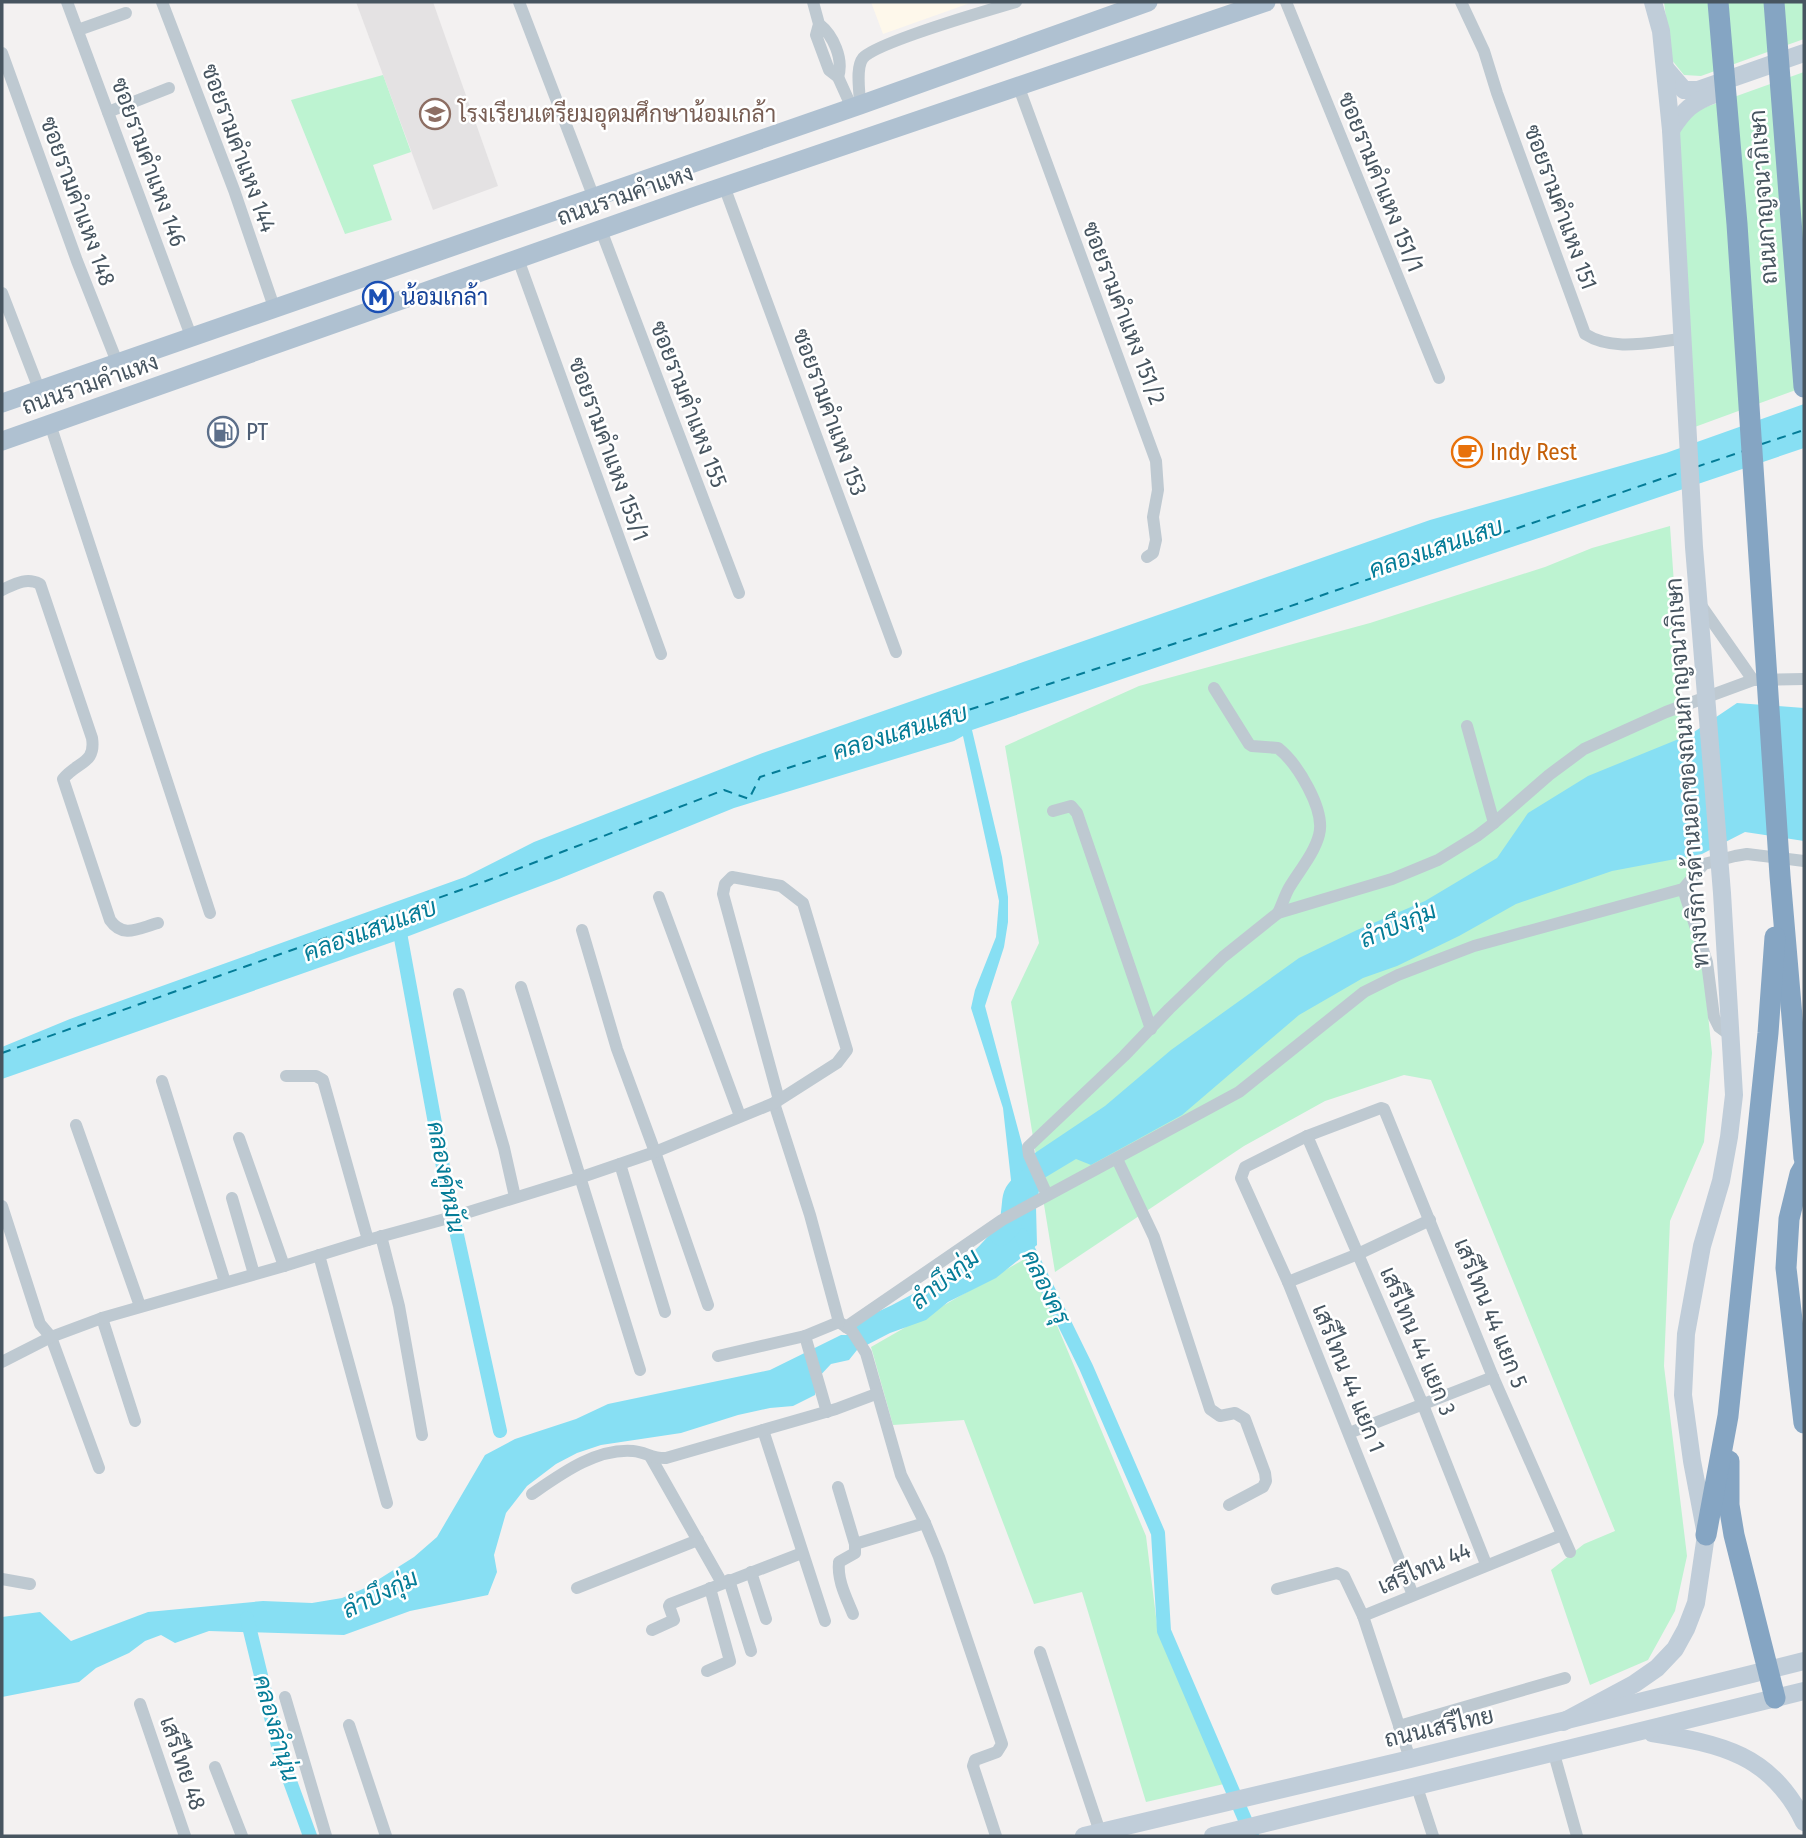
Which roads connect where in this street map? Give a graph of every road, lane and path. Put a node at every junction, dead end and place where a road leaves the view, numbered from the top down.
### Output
1 (67, 2) edge
2 (162, 2) edge
3 (519, 2) edge
4 (813, 2) edge
5 (1016, 2) edge
6 (1148, 2) edge
7 (1266, 2) edge
8 (1286, 2) edge
9 (1461, 2) edge
10 (1653, 2) edge
11 (1718, 2) edge
12 (1774, 2) edge
13 (126, 13) dead end
14 (78, 30) junction
15 (2, 53) edge
16 (1804, 53) edge
17 (1804, 65) edge
18 (1665, 68) junction
19 (1018, 85) junction
20 (169, 88) dead end
21 (856, 107) junction
22 (108, 112) junction
23 (1671, 130) junction
24 (724, 186) junction
25 (594, 198) junction
26 (601, 230) junction
27 (518, 258) junction
28 (2, 293) edge
29 (275, 310) junction
30 (191, 336) junction
31 (1682, 339) junction
32 (117, 362) junction
33 (1439, 378) dead end
34 (1804, 387) edge
35 (39, 389) junction
36 (2, 403) edge
37 (50, 424) junction
38 (2, 441) edge
39 (1147, 557) dead end
40 (2, 590) edge
41 (739, 593) dead end
42 (1700, 604) junction
43 (896, 652) dead end
44 (661, 654) dead end
45 (1804, 679) edge
46 (1753, 680) junction
47 (1214, 688) dead end
48 (1467, 726) dead end
49 (1053, 811) dead end
50 (1494, 823) junction
51 (1804, 861) edge
52 (1780, 876) junction
53 (1682, 889) junction
54 (659, 897) dead end
55 (210, 913) dead end
56 (1278, 913) junction
57 (158, 923) dead end
58 (582, 930) dead end
59 (521, 987) dead end
60 (459, 994) dead end
61 (1151, 1029) junction
62 (1731, 1036) junction
63 (286, 1076) dead end
64 (162, 1081) dead end
65 (776, 1101) junction
66 (740, 1116) junction
67 (76, 1125) dead end
68 (1307, 1136) junction
69 (239, 1138) dead end
70 (655, 1152) junction
71 (1804, 1158) edge
72 (1117, 1159) junction
73 (620, 1164) junction
74 (1804, 1167) edge
75 (579, 1178) junction
76 (1045, 1193) junction
77 (515, 1197) junction
78 (232, 1198) dead end
79 (2, 1206) edge
80 (1430, 1220) junction
81 (381, 1236) junction
82 (368, 1240) junction
83 (1358, 1254) junction
84 (319, 1255) junction
85 (284, 1266) junction
86 (254, 1274) junction
87 (225, 1282) junction
88 (1288, 1282) junction
89 (708, 1305) dead end
90 (140, 1306) junction
91 (665, 1312) dead end
92 (102, 1318) junction
93 (846, 1327) junction
94 (51, 1337) junction
95 (807, 1342) junction
96 (719, 1356) dead end
97 (2, 1363) edge
98 (640, 1370) dead end
99 (1493, 1377) junction
100 (876, 1394) junction
101 (1423, 1405) junction
102 (827, 1412) junction
103 (1728, 1416) junction
104 (135, 1421) dead end
105 (1804, 1423) edge
106 (763, 1430) junction
107 (1349, 1433) junction
108 (422, 1435) dead end
109 (650, 1456) junction
110 (99, 1468) dead end
111 (838, 1487) dead end
112 (532, 1494) dead end
113 (387, 1503) dead end
114 (1229, 1505) dead end
115 (925, 1523) junction
116 (1562, 1535) junction
117 (1706, 1535) junction
118 (698, 1540) junction
119 (855, 1544) junction
120 (1570, 1552) dead end
121 (802, 1553) junction
122 (1486, 1564) junction
123 (751, 1572) junction
124 (2, 1579) edge
125 (30, 1584) dead end
126 (720, 1584) junction
127 (577, 1588) dead end
128 (1277, 1589) dead end
129 (1413, 1595) junction
130 (853, 1614) dead end
131 (1363, 1616) junction
132 (766, 1619) dead end
133 (825, 1621) dead end
134 (652, 1630) dead end
135 (751, 1651) dead end
136 (1040, 1652) dead end
137 (1804, 1661) edge
138 (1769, 1670) junction
139 (707, 1671) dead end
140 (1565, 1678) dead end
141 (1804, 1691) edge
142 (285, 1697) dead end
143 (1775, 1698) junction
144 (140, 1704) dead end
145 (1563, 1722) junction
146 (349, 1725) dead end
147 (1399, 1726) junction
148 (1644, 1732) junction
149 (1554, 1754) junction
150 (1410, 1759) junction
151 (215, 1767) dead end
152 (1417, 1787) junction
153 (1804, 1822) edge
154 (1092, 1834) edge
155 (185, 1836) edge
156 (242, 1836) edge
157 (326, 1836) edge
158 (386, 1836) edge
159 (996, 1836) edge
160 (1213, 1836) edge
161 (1433, 1836) edge
162 (1577, 1836) edge

1 - 14 street, ซอยรามคำแหง 146
2 - 29 street, ซอยรามคำแหง 144
3 - 25 street
4 - 21 street
5 - 21 street
6 - 21 main road, ถนนรามคำแหง
7 - 19 main road, ถนนรามคำแหง
8 - 33 street, ซอยรามคำแหง 151/1
9 - 31 street, ซอยรามคำแหง 151
10 - 18 main road, ทางบริการด้านนอกของถนนกาญจนาภิเษก
11 - 52 highway
12 - 34 highway, ถนนกาญจนาภิเษก
13 - 14 street
14 - 22 street, ซอยรามคำแหง 146
15 - 32 street, ซอยรามคำแหง 148
16 - 18 main road
17 - 23 main road
18 - 23 main road, ทางบริการด้านนอกของถนนกาญจนาภิเษก
19 - 24 main road, ถนนรามคำแหง
19 - 39 street, ซอยรามคำแหง 151/2
20 - 22 street
21 - 25 main road, ถนนรามคำแหง
22 - 30 street, ซอยรามคำแหง 146
23 - 31 main road, ทางบริการด้านนอกของถนนกาญจนาภิเษก
24 - 26 main road, ถนนรามคำแหง
24 - 43 street, ซอยรามคำแหง 153
25 - 29 main road, ถนนรามคำแหง
26 - 27 main road, ถนนรามคำแหง
26 - 41 street, ซอยรามคำแหง 155
27 - 37 main road, ถนนรามคำแหง
27 - 44 street, ซอยรามคำแหง 155/1
28 - 35 street
29 - 30 main road, ถนนรามคำแหง
30 - 32 main road, ถนนรามคำแหง
31 - 42 main road, ทางบริการด้านนอกของถนนกาญจนาภิเษก
32 - 35 main road, ถนนรามคำแหง
35 - 36 main road, ถนนรามคำแหง
37 - 38 main road, ถนนรามคำแหง
37 - 55 street
40 - 57 street
42 - 46 street
42 - 62 main road, ทางบริการด้านนอกของถนนกาญจนาภิเษก
45 - 46 street
46 - 50 street
47 - 56 street
48 - 50 street
49 - 61 street
50 - 56 street
51 - 53 street
52 - 71 highway
52 - 103 highway
53 - 62 street
53 - 72 street
54 - 66 street
56 - 61 street
58 - 70 street
59 - 75 street
60 - 77 street
61 - 76 street
62 - 117 main road, ทางบริการด้านนอกของถนนกาญจนาภิเษก
63 - 82 street
64 - 87 street
65 - 65 street
65 - 66 street
65 - 93 street
66 - 70 street
67 - 90 street
68 - 80 street, เสรีไทน 44 แยก 5
68 - 83 street, เสรีไทน 44 แยก 3
68 - 88 street, เสรีไทน 44 แยก 1
69 - 85 street
70 - 73 street
70 - 89 street
72 - 76 street
72 - 114 street
73 - 75 street
73 - 91 street
74 - 105 highway
75 - 77 street
75 - 98 street
76 - 93 street
77 - 81 street
78 - 86 street
79 - 94 street
80 - 83 street
80 - 99 street, เสรีไทน 44 แยก 5
81 - 82 street
81 - 108 street
82 - 84 street
83 - 88 street
83 - 101 street, เสรีไทน 44 แยก 3
84 - 85 street
84 - 113 street
85 - 86 street
86 - 87 street
87 - 90 street
88 - 107 street, เสรีไทน 44 แยก 1
90 - 92 street
92 - 94 street
92 - 104 street
93 - 95 street
93 - 100 street
94 - 97 street
94 - 110 street
95 - 96 street
95 - 102 street
99 - 101 street
99 - 116 street, เสรีไทน 44 แยก 5
100 - 102 street
100 - 115 street
101 - 107 street
101 - 122 street, เสรีไทน 44 แยก 3
102 - 106 street
103 - 117 highway
103 - 138 highway
106 - 109 street
106 - 121 street
107 - 129 street, เสรีไทน 44 แยก 1
109 - 112 street
109 - 118 street
111 - 119 street
115 - 119 street
115 - 159 street
116 - 120 street, เสรีไทน 44 แยก 5
116 - 122 street, เสรีไทน 44
117 - 145 main road, ทางบริการด้านนอกของถนนกาญจนาภิเษก
118 - 126 street
118 - 127 street
119 - 130 street
121 - 123 street
121 - 133 street
122 - 129 street, เสรีไทน 44
123 - 126 street
123 - 132 street
124 - 125 street
126 - 134 street
126 - 135 street
126 - 139 street
128 - 131 street
129 - 131 street, เสรีไทน 44
131 - 147 street, เสรีไทน 44
136 - 154 street
137 - 138 main road, ถนนเสรีไทย
138 - 143 highway
138 - 145 main road, ถนนเสรีไทย
140 - 147 street
141 - 143 main road
142 - 157 street
143 - 148 main road
144 - 155 street, เสรีไทย 48
145 - 150 main road, ถนนเสรีไทย
146 - 158 street
147 - 150 street, เสรีไทน 44
148 - 149 main road
148 - 153 main road
149 - 152 main road
149 - 162 street
150 - 154 main road, ถนนเสรีไทย
151 - 156 street
152 - 160 main road
152 - 161 street

